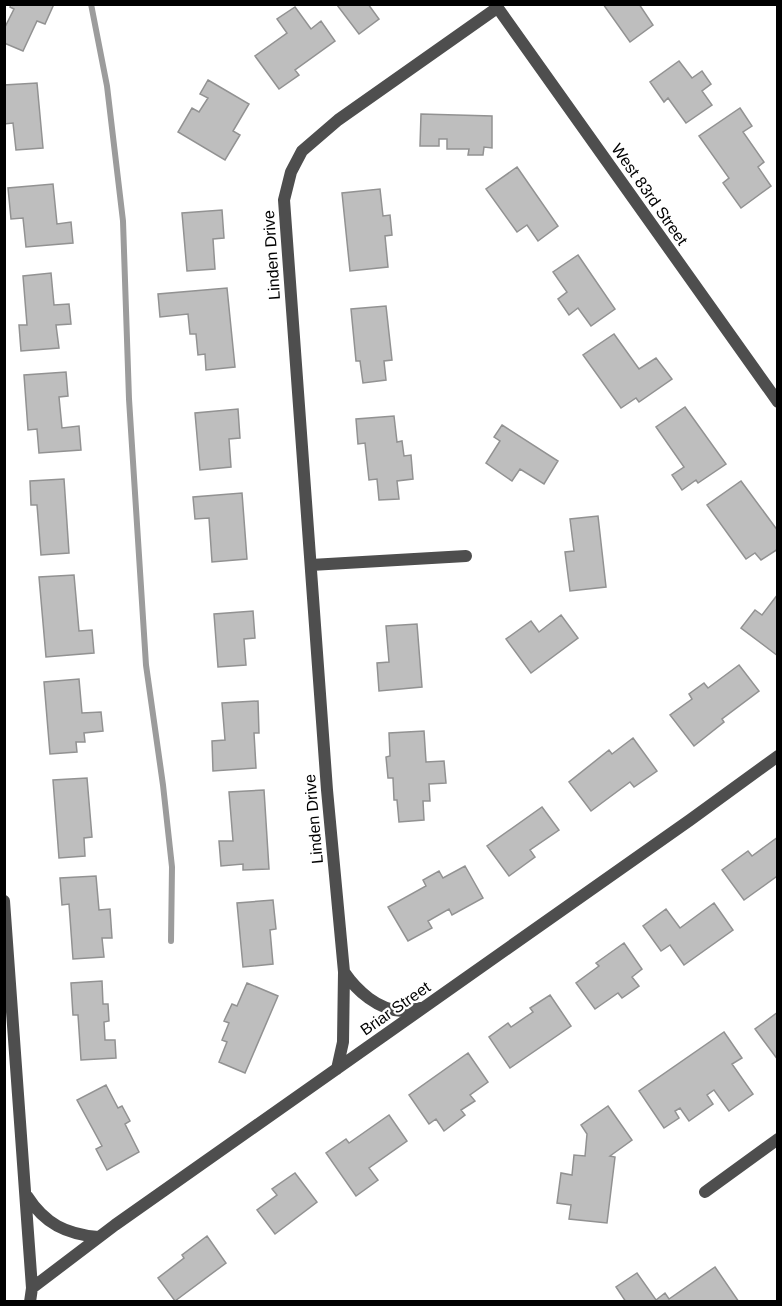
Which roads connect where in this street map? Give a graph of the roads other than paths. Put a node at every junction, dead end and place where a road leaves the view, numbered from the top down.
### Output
1 (496, 6) edge
2 (777, 402) edge
3 (465, 556) dead end
4 (310, 565) junction
5 (777, 756) edge
6 (4, 901) edge
7 (344, 972) junction
8 (425, 1007) junction
9 (337, 1069) junction
10 (777, 1139) edge
11 (705, 1192) dead end
12 (27, 1196) junction
13 (98, 1237) junction
14 (32, 1288) junction
15 (30, 1302) edge

1 - 2 street, West 83rd Street
1 - 4 street, Linden Drive
3 - 4 street
4 - 7 street, Linden Drive
5 - 8 street, Briar Street
6 - 12 street
7 - 8 street
7 - 9 street, Linden Drive
8 - 9 street, Briar Street
9 - 13 street, Briar Street
10 - 11 street
12 - 13 street
12 - 14 street
13 - 14 street, Briar Street
14 - 15 street

